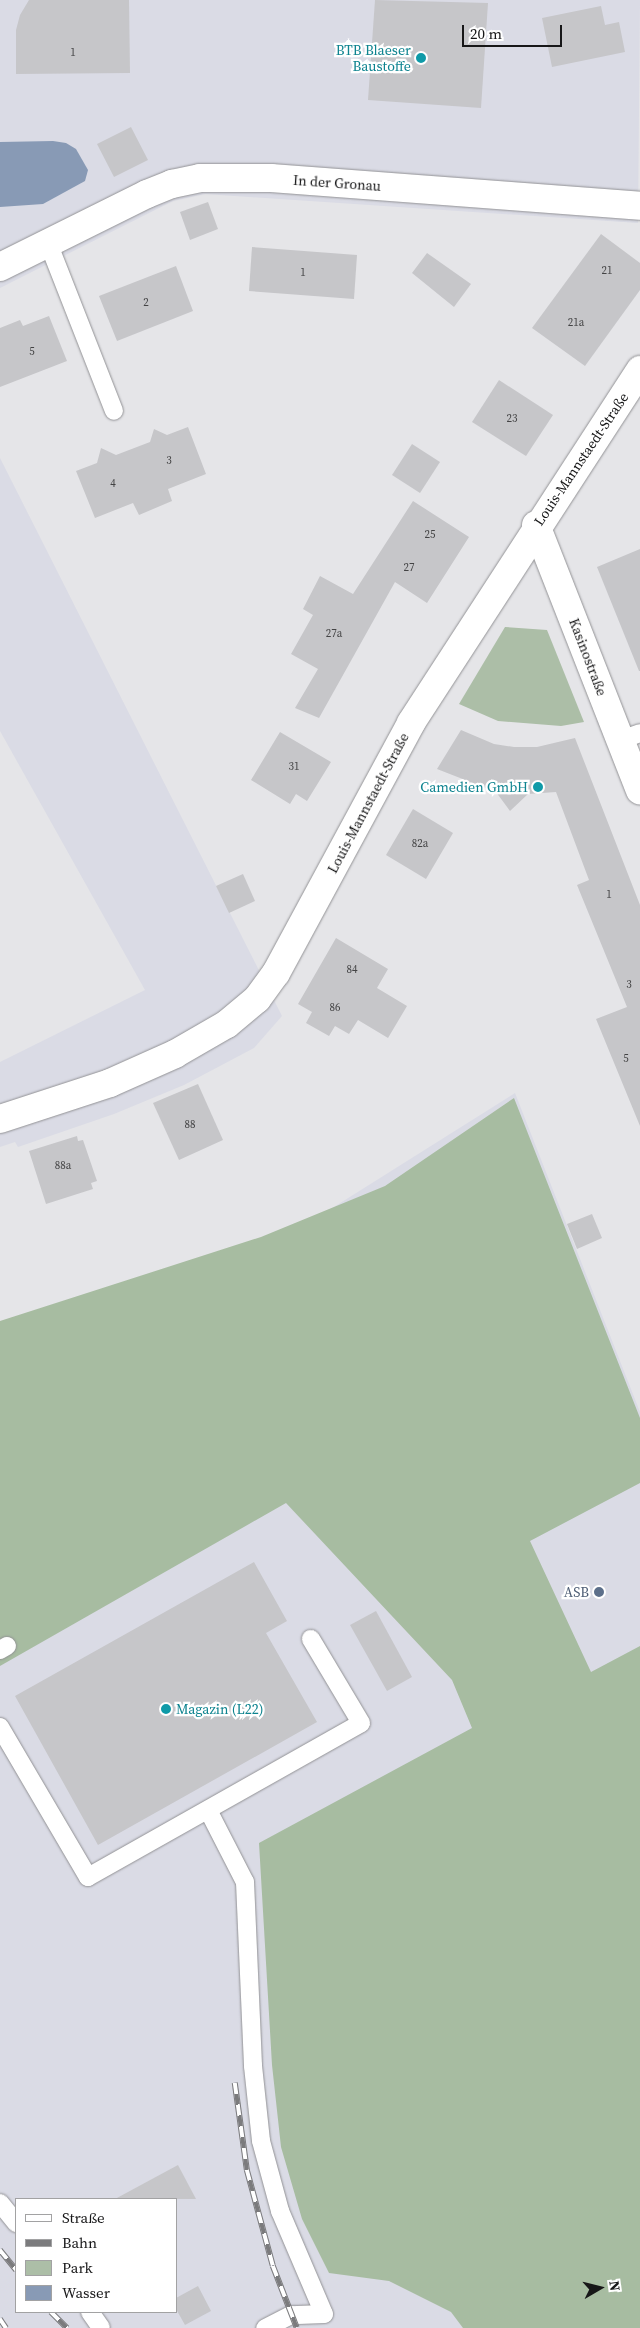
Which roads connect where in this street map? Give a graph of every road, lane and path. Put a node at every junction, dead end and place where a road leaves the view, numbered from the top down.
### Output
1 (640, 206) edge
2 (49, 245) junction
3 (0, 268) edge
4 (640, 370) edge
5 (114, 411) dead end
6 (536, 525) junction
7 (630, 737) edge
8 (640, 790) edge
9 (0, 1120) edge
10 (311, 1639) dead end
11 (0, 1727) edge
12 (208, 1810) junction
13 (0, 2203) edge
14 (15, 2223) edge
15 (91, 2313) edge
16 (101, 2328) edge
17 (265, 2328) edge

1 - 2 street, In der Gronau
2 - 3 street, In der Gronau
2 - 5 lane
4 - 6 street, Louis-Mannstaedt-Straße
6 - 7 street, Kasinostraße
6 - 9 street, Louis-Mannstaedt-Straße
7 - 8 street, Kasinostraße
10 - 12 lane
11 - 12 lane
12 - 17 lane
13 - 14 lane
15 - 16 lane

